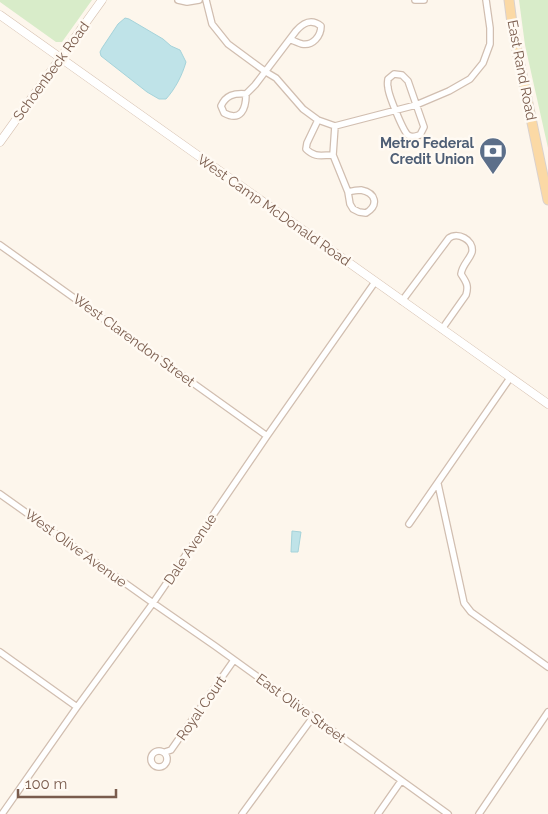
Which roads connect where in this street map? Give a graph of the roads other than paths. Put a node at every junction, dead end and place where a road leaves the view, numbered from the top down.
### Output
1 (102, 0) edge
2 (178, 0) edge
3 (200, 0) edge
4 (206, 0) edge
5 (415, 0) edge
6 (424, 0) edge
7 (486, 0) edge
8 (509, 0) edge
9 (0, 15) edge
10 (290, 39) junction
11 (61, 58) junction
12 (266, 72) junction
13 (246, 94) junction
14 (416, 105) junction
15 (396, 111) junction
16 (318, 120) junction
17 (335, 126) junction
18 (0, 142) edge
19 (333, 155) junction
20 (348, 192) junction
21 (548, 200) edge
22 (0, 245) edge
23 (375, 282) junction
24 (402, 301) junction
25 (442, 329) junction
26 (510, 378) junction
27 (548, 404) edge
28 (267, 436) junction
29 (438, 484) junction
30 (0, 494) edge
31 (409, 524) dead end
32 (153, 603) junction
33 (0, 652) edge
34 (234, 660) junction
35 (548, 667) edge
36 (77, 706) junction
37 (548, 712) edge
38 (313, 716) junction
39 (165, 752) dead end
40 (401, 781) junction
41 (2, 814) edge
42 (242, 814) edge
43 (378, 814) edge
44 (448, 814) edge
45 (479, 814) edge

1 - 11 main road, Schoenbeck Road
2 - 3 street
4 - 12 street
5 - 6 street
7 - 14 street
8 - 21 main road, East Rand Road
9 - 11 main road, West Camp McDonald Road
10 - 10 street
10 - 12 street
11 - 18 main road, Schoenbeck Road
11 - 23 main road, West Camp McDonald Road
12 - 13 street
12 - 16 street
13 - 13 street
14 - 15 street
14 - 15 street
14 - 15 street
15 - 17 street
16 - 17 street
16 - 19 street
17 - 19 street
19 - 20 street
20 - 20 street
22 - 28 street, West Clarendon Street
23 - 24 main road, West Camp McDonald Road
23 - 28 street, Dale Avenue
24 - 25 main road, West Camp McDonald Road
24 - 25 street
25 - 26 main road, West Camp McDonald Road
26 - 27 main road, West Camp McDonald Road
26 - 29 street
28 - 32 street, Dale Avenue
29 - 31 street
29 - 35 street
30 - 32 street, West Olive Avenue
32 - 34 street, East Olive Street
32 - 36 street, Dale Avenue
33 - 36 street
34 - 38 street, East Olive Street
34 - 39 street, Royal Court
36 - 41 street, Dale Avenue
37 - 45 street
38 - 40 street, East Olive Street
38 - 42 street
40 - 43 street
40 - 44 street, East Olive Street

